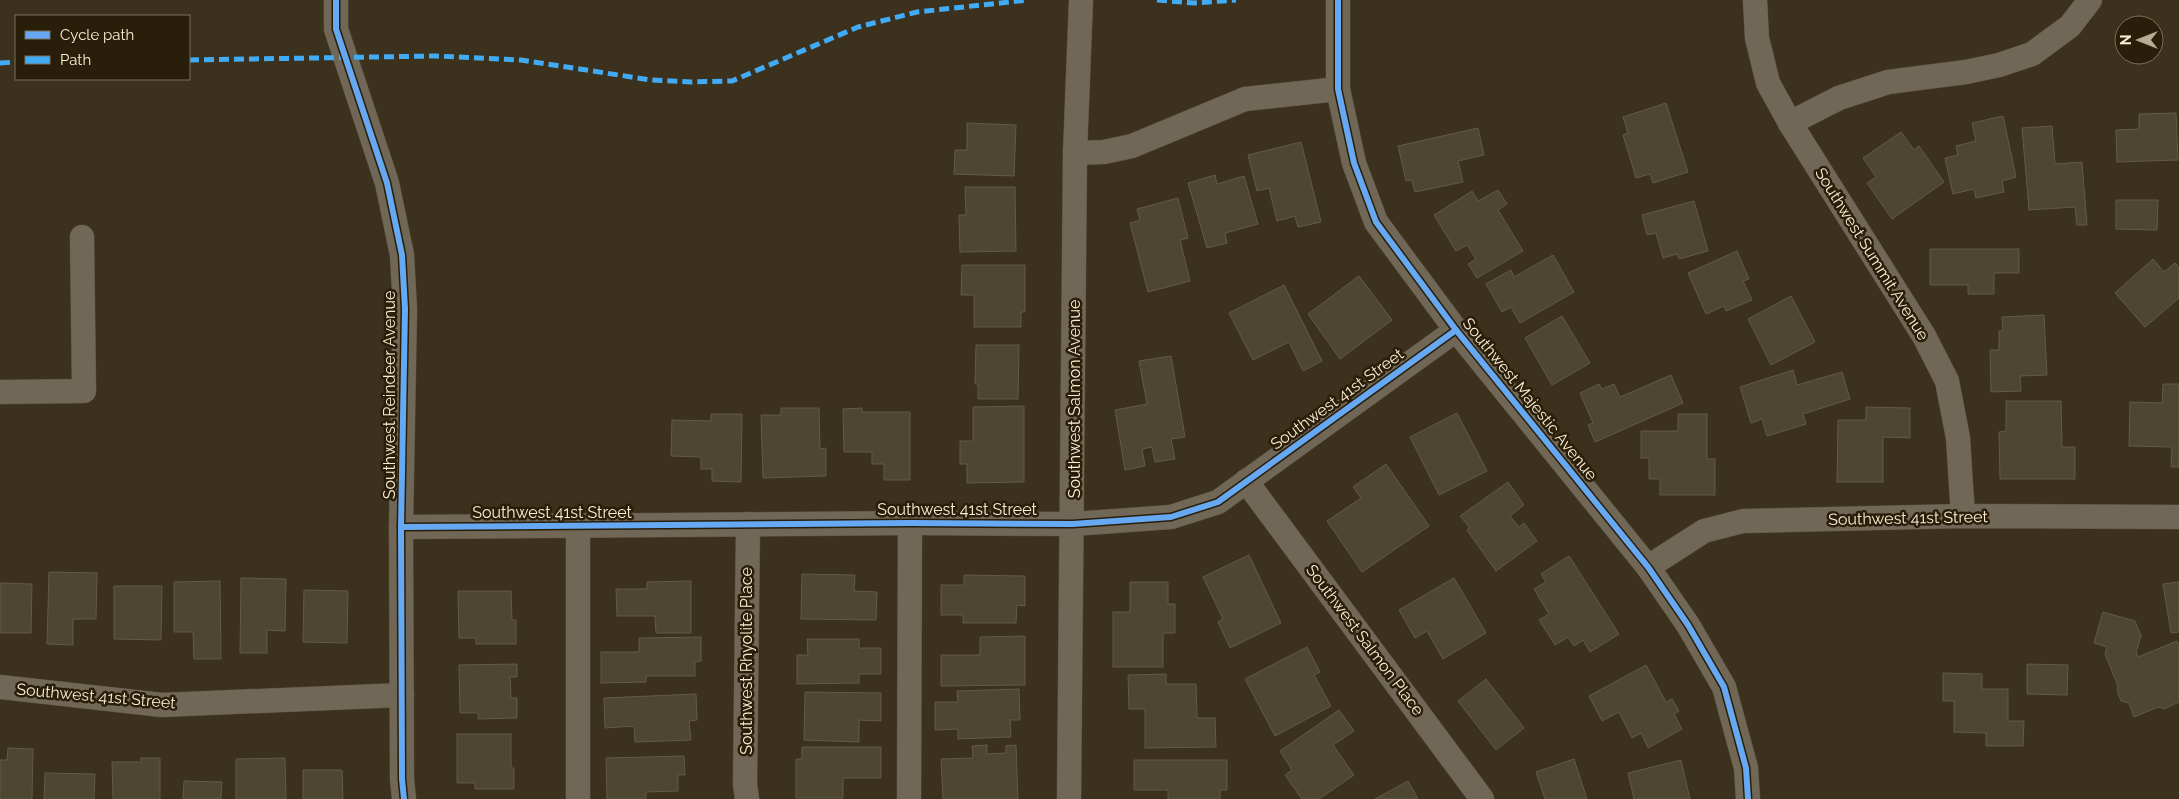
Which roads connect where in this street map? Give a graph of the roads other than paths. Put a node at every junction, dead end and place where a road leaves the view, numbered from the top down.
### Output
1 (336, 0) edge
2 (1081, 0) edge
3 (1338, 0) edge
4 (1755, 0) edge
5 (2090, 0) edge
6 (1338, 89) junction
7 (1790, 123) junction
8 (1075, 153) junction
9 (82, 237) dead end
10 (1456, 330) junction
11 (0, 392) edge
12 (1246, 481) junction
13 (1963, 516) junction
14 (2179, 517) edge
15 (910, 523) junction
16 (748, 524) junction
17 (1074, 524) junction
18 (578, 525) junction
19 (401, 527) junction
20 (1648, 567) junction
21 (0, 688) edge
22 (402, 695) junction
23 (404, 799) edge
24 (578, 799) edge
25 (747, 799) edge
26 (909, 799) edge
27 (1069, 799) edge
28 (1482, 799) edge
29 (1748, 799) edge

1 - 19 street, Southwest Reindeer Avenue
2 - 8 street, Southwest Salmon Avenue
3 - 6 street, Southwest Majestic Avenue
4 - 7 street, Southwest Summit Avenue
5 - 7 street
6 - 8 street
6 - 10 street, Southwest Majestic Avenue
7 - 13 street, Southwest Summit Avenue
8 - 17 street, Southwest Salmon Avenue
9 - 11 street
10 - 12 street, Southwest 41st Street
10 - 20 street, Southwest Majestic Avenue
12 - 17 street, Southwest 41st Street
12 - 28 street, Southwest Salmon Place
13 - 14 street, Southwest 41st Street
13 - 20 street, Southwest 41st Street
15 - 16 street, Southwest 41st Street
15 - 17 street, Southwest 41st Street
15 - 26 street
16 - 18 street, Southwest 41st Street
16 - 25 street, Southwest Rhyolite Place
17 - 27 street, Southwest Salmon Avenue
18 - 19 street, Southwest 41st Street
18 - 24 street
19 - 22 street, Southwest Reindeer Avenue
20 - 29 street, Southwest Majestic Avenue
21 - 22 street, Southwest 41st Street
22 - 23 street, Southwest Reindeer Avenue

